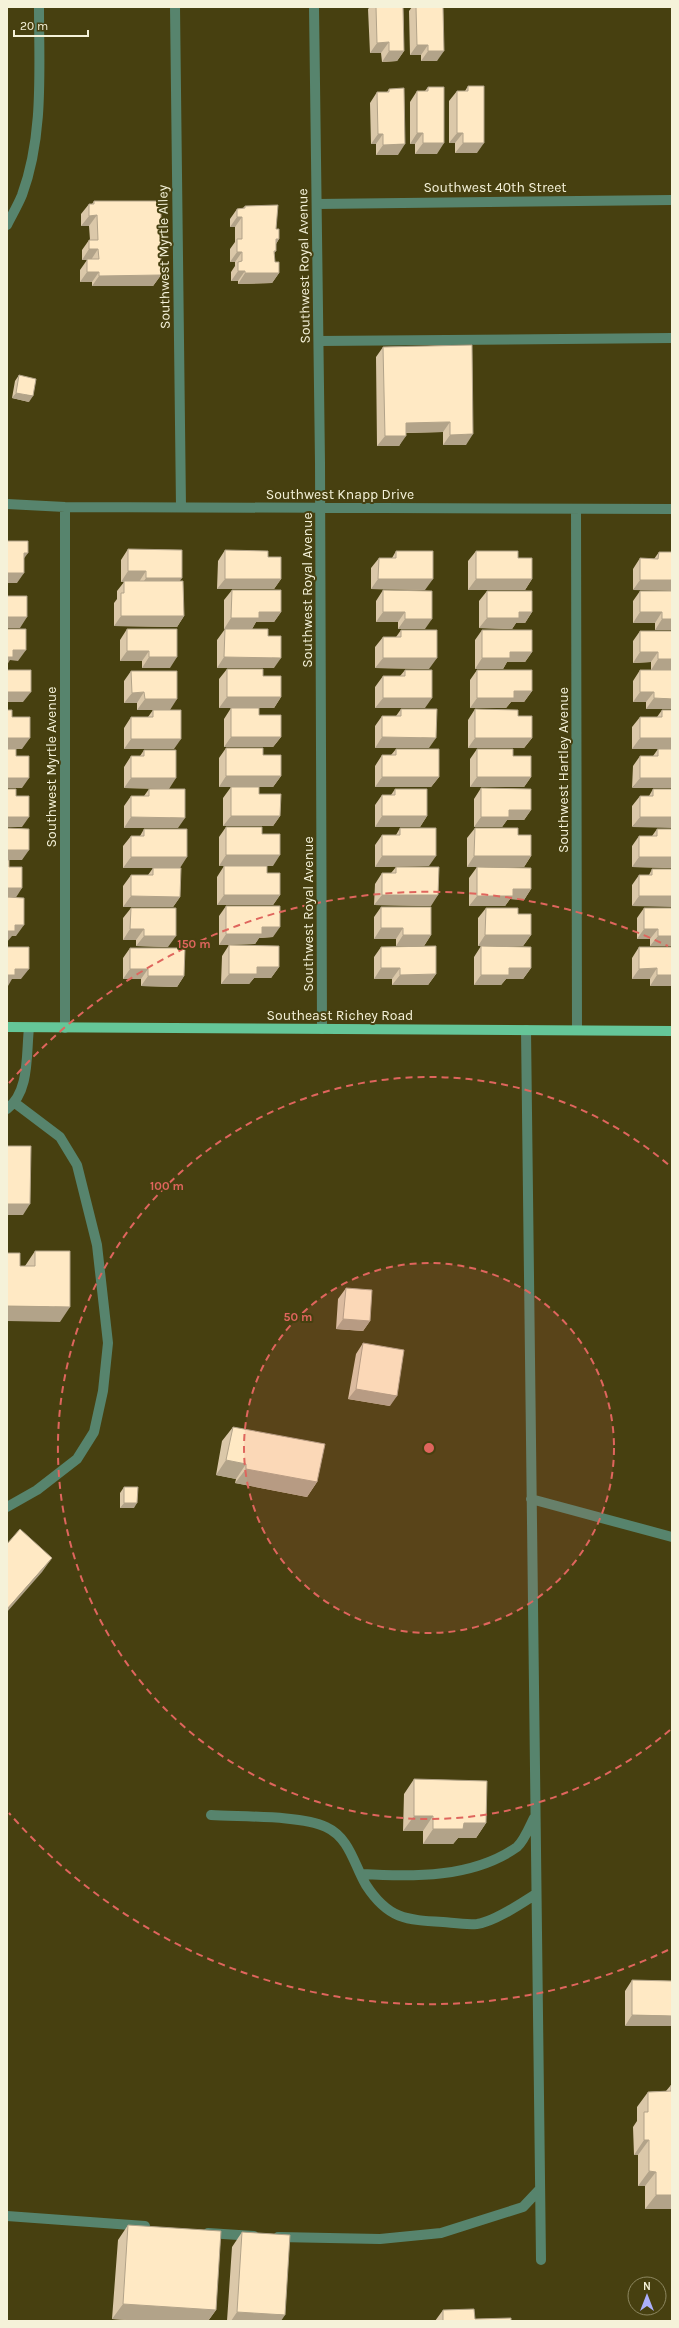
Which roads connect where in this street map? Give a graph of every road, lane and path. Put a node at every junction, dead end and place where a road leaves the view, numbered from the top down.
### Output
1 (39, 7) edge
2 (175, 7) edge
3 (314, 7) edge
4 (672, 200) edge
5 (317, 204) junction
6 (7, 225) edge
7 (672, 338) edge
8 (319, 342) junction
9 (7, 504) edge
10 (65, 507) junction
11 (181, 507) junction
12 (320, 508) junction
13 (576, 509) junction
14 (672, 509) edge
15 (7, 1028) edge
16 (29, 1028) junction
17 (65, 1028) junction
18 (322, 1029) junction
19 (526, 1030) junction
20 (577, 1030) junction
21 (672, 1031) edge
22 (11, 1106) edge
23 (532, 1499) junction
24 (7, 1507) edge
25 (672, 1537) edge
26 (211, 1815) dead end
27 (535, 1816) junction
28 (362, 1874) junction
29 (536, 1894) junction
30 (540, 2189) junction
31 (7, 2216) edge
32 (159, 2228) edge
33 (196, 2232) edge
34 (541, 2260) dead end

1 - 6 street
2 - 11 street, Southwest Myrtle Alley
3 - 5 street, Southwest Royal Avenue
4 - 5 street, Southwest 40th Street
5 - 8 street, Southwest Royal Avenue
7 - 8 street
8 - 12 street, Southwest Royal Avenue
9 - 10 street, Southwest Knapp Drive
10 - 11 street, Southwest Knapp Drive
10 - 17 street, Southwest Myrtle Avenue
11 - 12 street, Southwest Knapp Drive
12 - 13 street, Southwest Knapp Drive
12 - 18 street, Southwest Royal Avenue
13 - 14 street, Southwest Knapp Drive
13 - 20 street, Southwest Hartley Avenue
15 - 16 main road, Southeast Richey Road
16 - 17 main road, Southeast Richey Road
16 - 22 street
17 - 18 main road, Southeast Richey Road
18 - 19 main road, Southeast Richey Road
19 - 20 main road, Southeast Richey Road
19 - 23 street
20 - 21 main road, Southeast Richey Road
22 - 24 street
23 - 25 street
23 - 27 street
26 - 28 street
27 - 28 street
27 - 29 street
28 - 29 street
29 - 30 street
30 - 33 street
30 - 34 street
31 - 32 street

